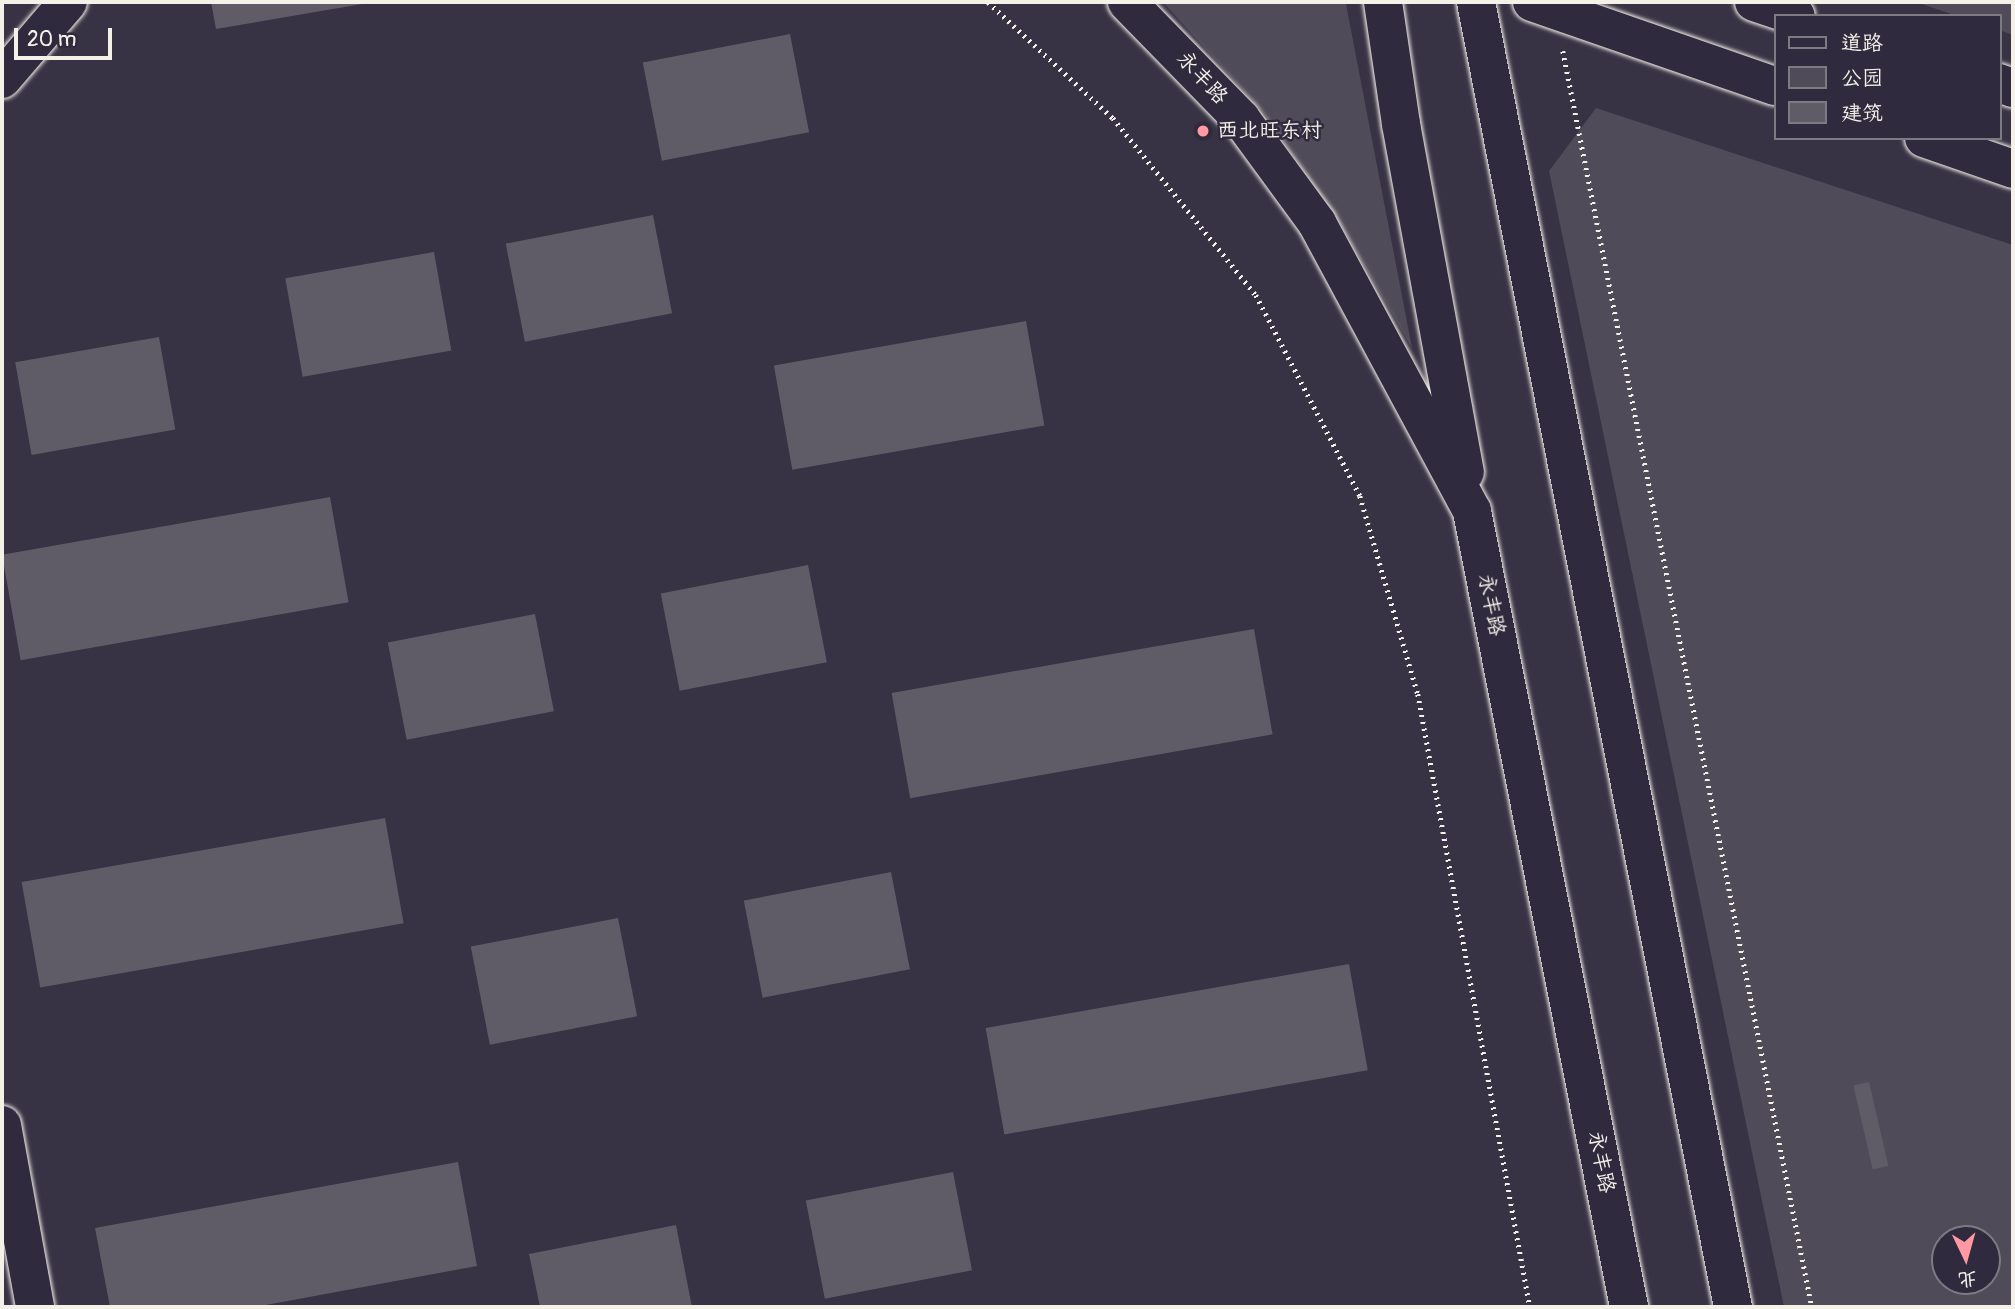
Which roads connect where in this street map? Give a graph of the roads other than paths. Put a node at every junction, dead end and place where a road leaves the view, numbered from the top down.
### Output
1 (68, 2) edge
2 (1128, 2) edge
3 (1384, 2) edge
4 (1476, 2) edge
5 (1754, 2) edge
6 (1543, 6) edge
7 (1791, 14) edge
8 (2, 79) edge
9 (1773, 85) edge
10 (1930, 140) edge
11 (2013, 170) edge
12 (1472, 511) junction
13 (2, 1125) edge
14 (35, 1307) edge
15 (1629, 1307) edge
16 (1733, 1307) edge

1 - 8 main road
2 - 12 main road, 永丰路
3 - 12 main road
4 - 16 main road
5 - 7 main road
6 - 9 main road
10 - 11 main road
12 - 15 main road, 永丰路
13 - 14 main road

